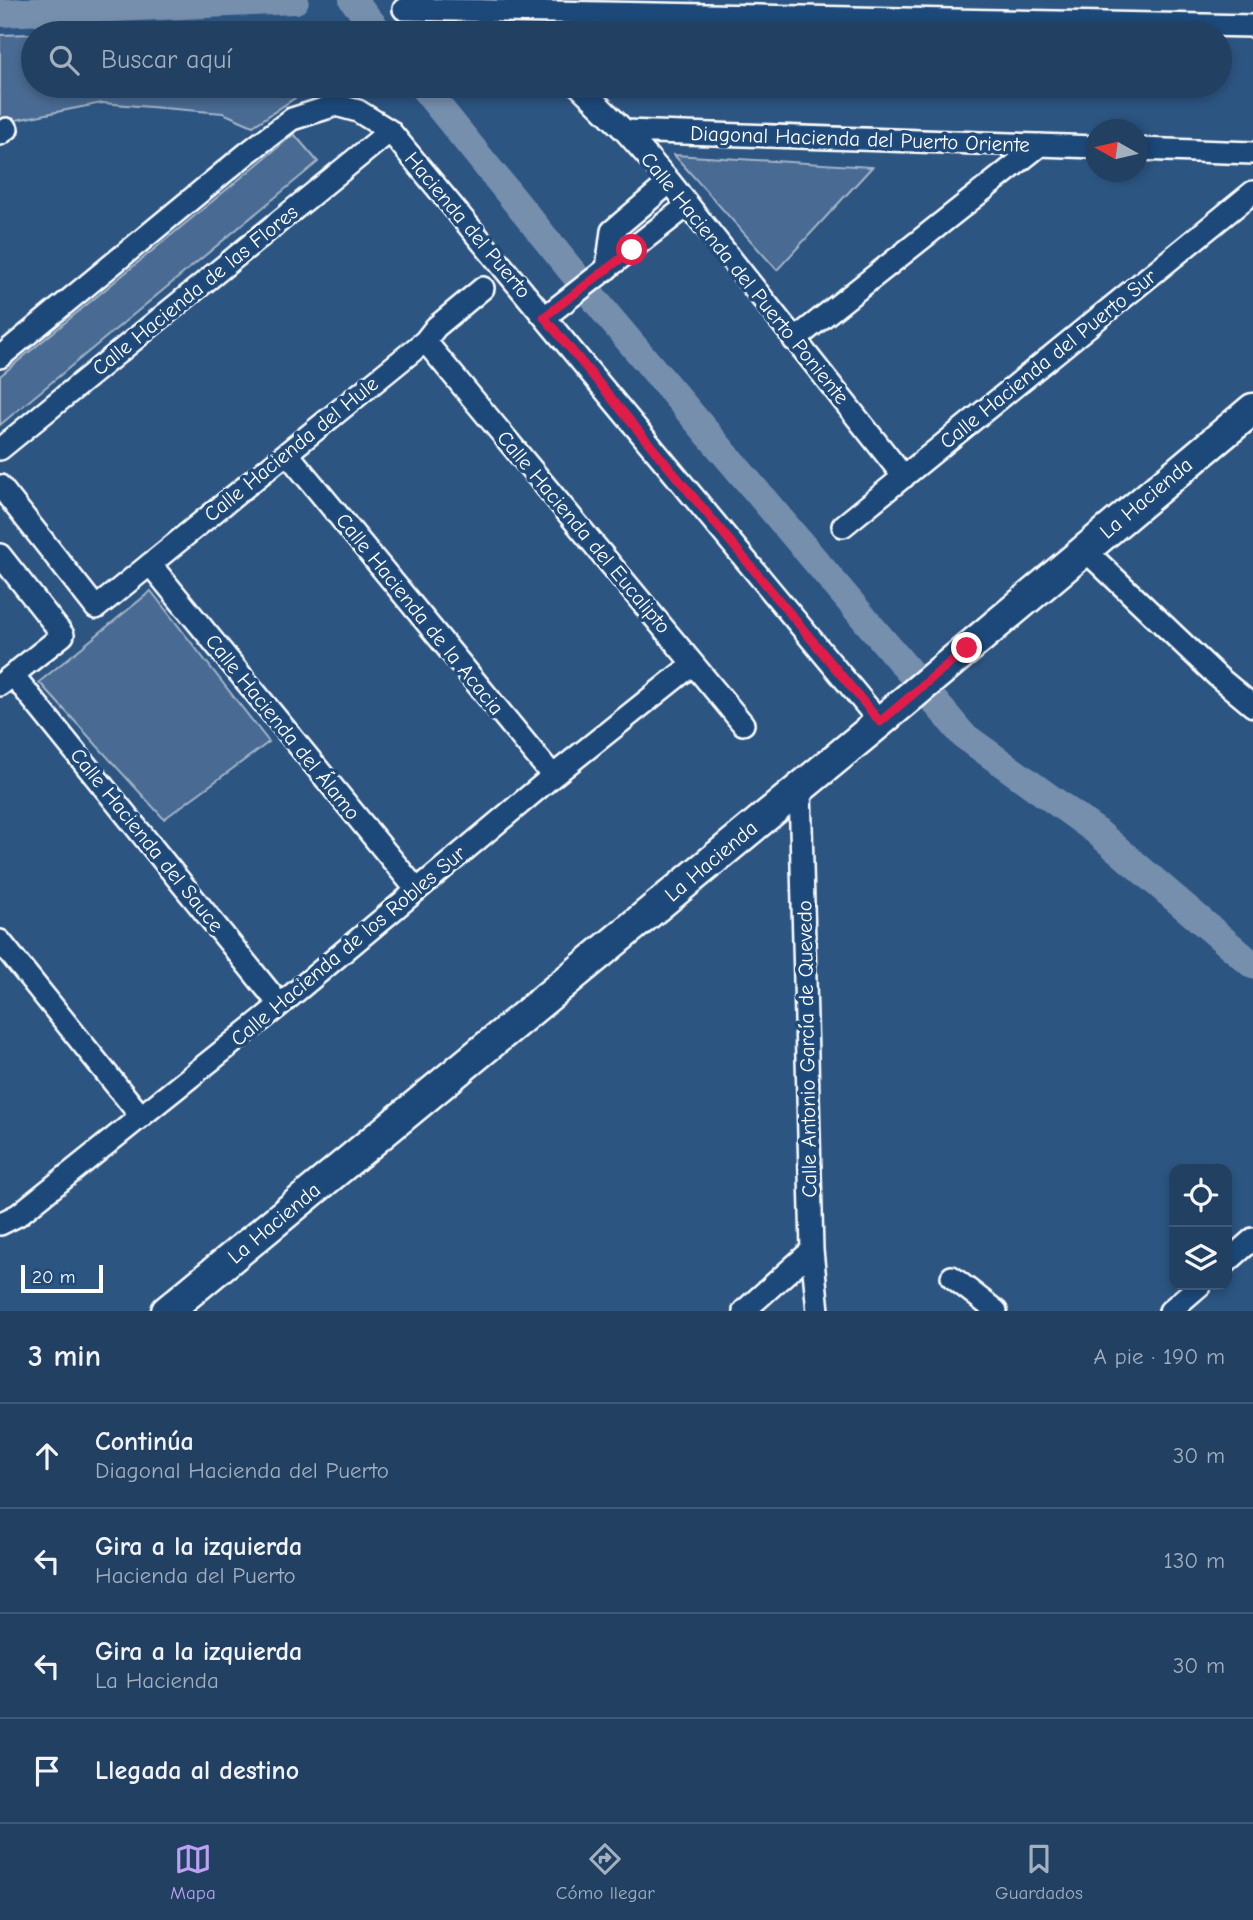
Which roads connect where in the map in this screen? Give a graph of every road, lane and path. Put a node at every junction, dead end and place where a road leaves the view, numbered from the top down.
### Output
1 (578, 5) edge
2 (404, 9) dead end
3 (1092, 21) edge
4 (1232, 25) edge
5 (1253, 26) edge
6 (591, 98) edge
7 (390, 131) junction
8 (625, 131) junction
9 (1040, 145) junction
10 (1085, 147) edge
11 (1148, 149) edge
12 (1253, 153) edge
13 (670, 182) junction
14 (1253, 192) edge
15 (688, 205) junction
16 (607, 269) junction
17 (483, 288) dead end
18 (544, 317) junction
19 (794, 340) junction
20 (425, 341) junction
21 (0, 357) edge
22 (1253, 409) edge
23 (0, 450) edge
24 (287, 453) junction
25 (904, 477) junction
26 (0, 486) edge
27 (843, 526) dead end
28 (1084, 549) junction
29 (0, 555) edge
30 (150, 564) junction
31 (693, 664) junction
32 (6, 680) edge
33 (1253, 706) edge
34 (881, 721) junction
35 (743, 724) dead end
36 (553, 776) junction
37 (800, 788) junction
38 (416, 889) junction
39 (0, 941) edge
40 (280, 1005) junction
41 (140, 1115) junction
42 (1, 1221) edge
43 (1253, 1238) edge
44 (812, 1250) junction
45 (1232, 1257) edge
46 (952, 1277) dead end
47 (1194, 1290) edge
48 (167, 1311) edge
49 (744, 1311) edge
50 (818, 1311) edge
51 (996, 1311) edge
52 (1170, 1311) edge

1 - 2 street
1 - 3 street
4 - 5 street
6 - 8 street, Calle Hacienda del Puerto Poniente
7 - 18 street, Hacienda del Puerto
7 - 21 street, Hacienda del Puerto
7 - 23 street, Calle Hacienda de las Flores
8 - 9 street, Diagonal Hacienda del Puerto Oriente
8 - 13 street, Calle Hacienda del Puerto Poniente
9 - 10 street, Diagonal Hacienda del Puerto Oriente
9 - 19 street
11 - 12 street
13 - 15 street, Calle Hacienda del Puerto Poniente
13 - 16 street
14 - 25 street, Calle Hacienda del Puerto Sur
15 - 16 street
15 - 19 street, Calle Hacienda del Puerto Poniente
16 - 18 street
17 - 20 street, Calle Hacienda del Hule
18 - 34 street, Hacienda del Puerto
19 - 25 street, Calle Hacienda del Puerto Poniente
20 - 24 street, Calle Hacienda del Hule
20 - 31 street, Calle Hacienda del Eucalipto
22 - 28 street, La Hacienda
24 - 30 street, Calle Hacienda del Hule
24 - 36 street, Calle Hacienda de la Acacia
25 - 27 street, Calle Hacienda del Puerto Sur
26 - 30 street, Calle Hacienda del Hule
28 - 33 street
28 - 34 street, La Hacienda
29 - 32 street
30 - 38 street, Calle Hacienda del Álamo
31 - 35 street, Calle Hacienda del Eucalipto
31 - 36 street, Calle Hacienda de los Robles Sur
32 - 40 street, Calle Hacienda del Sauce
34 - 37 street, La Hacienda
36 - 38 street, Calle Hacienda de los Robles Sur
37 - 44 street, Calle Antonio García de Quevedo
37 - 48 street, La Hacienda
38 - 40 street, Calle Hacienda de los Robles Sur
39 - 41 street
40 - 41 street, Calle Hacienda de los Robles Sur
41 - 42 street, Calle Hacienda de los Robles Sur
43 - 45 street
44 - 49 street
44 - 50 street, Calle Antonio García de Quevedo
46 - 51 street
47 - 52 street

